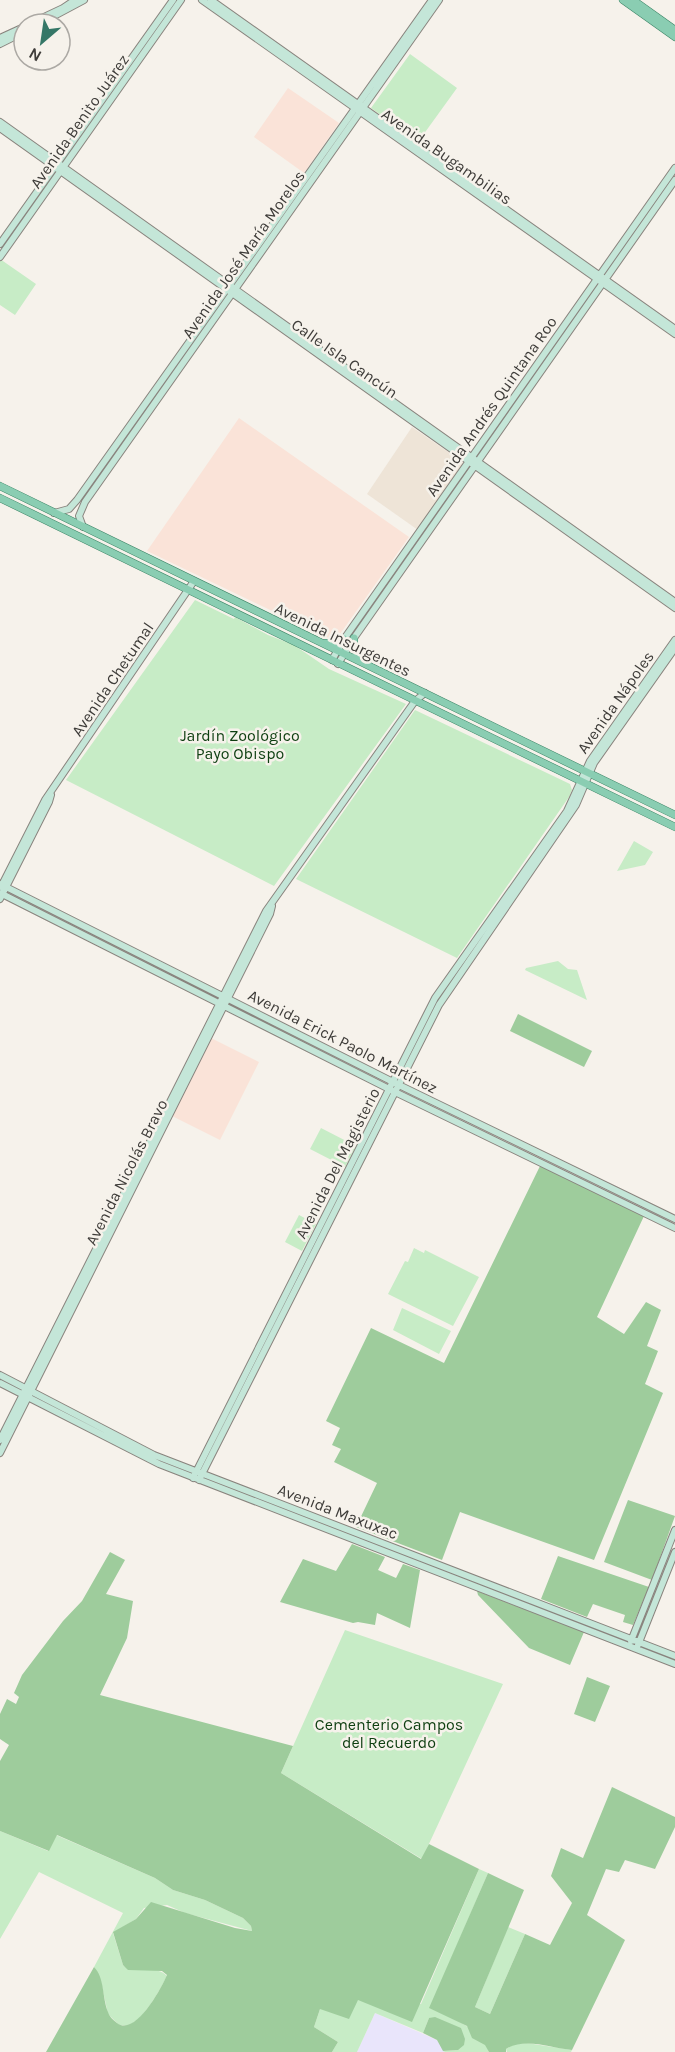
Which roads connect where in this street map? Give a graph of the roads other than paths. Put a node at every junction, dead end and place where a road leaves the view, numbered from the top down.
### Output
1 (75, 0) edge
2 (84, 0) edge
3 (173, 0) edge
4 (181, 0) edge
5 (202, 0) edge
6 (211, 0) edge
7 (432, 0) edge
8 (439, 0) edge
9 (623, 0) edge
10 (633, 0) edge
11 (54, 12) edge
12 (62, 12) edge
13 (675, 30) edge
14 (675, 37) edge
15 (359, 108) junction
16 (0, 122) edge
17 (0, 128) edge
18 (58, 168) junction
19 (675, 168) edge
20 (675, 180) edge
21 (0, 244) edge
22 (0, 257) edge
23 (601, 279) junction
24 (230, 290) junction
25 (675, 329) edge
26 (675, 334) edge
27 (470, 460) junction
28 (476, 465) junction
29 (0, 486) edge
30 (0, 498) edge
31 (54, 513) junction
32 (84, 527) junction
33 (109, 540) junction
34 (104, 549) junction
35 (155, 562) junction
36 (150, 572) junction
37 (194, 581) junction
38 (189, 591) junction
39 (675, 602) edge
40 (675, 608) edge
41 (354, 638) junction
42 (344, 639) junction
43 (675, 640) edge
44 (318, 642) junction
45 (675, 648) edge
46 (311, 650) junction
47 (341, 652) junction
48 (335, 662) junction
49 (365, 664) junction
50 (422, 692) junction
51 (415, 701) junction
52 (618, 726) junction
53 (587, 772) junction
54 (583, 782) junction
55 (675, 815) edge
56 (675, 827) edge
57 (2, 890) edge
58 (127, 952) junction
59 (226, 998) junction
60 (222, 1005) junction
61 (394, 1087) junction
62 (675, 1219) edge
63 (675, 1228) edge
64 (0, 1375) edge
65 (0, 1383) edge
66 (27, 1393) junction
67 (0, 1440) edge
68 (0, 1453) edge
69 (198, 1476) junction
70 (675, 1530) edge
71 (675, 1552) edge
72 (632, 1638) junction
73 (629, 1645) junction
74 (638, 1645) junction
75 (675, 1656) edge
76 (675, 1664) edge

1 - 11 main road
2 - 12 main road
3 - 18 main road, Avenida Benito Juárez
4 - 18 main road, Avenida Benito Juárez
5 - 15 main road, Avenida Bugambilias
6 - 15 main road, Avenida Bugambilias
7 - 15 main road, Avenida José María Morelos
8 - 15 main road, Avenida José María Morelos
9 - 14 main road
10 - 13 main road
15 - 23 main road, Avenida Bugambilias
15 - 24 main road, Avenida José María Morelos
16 - 18 main road, Calle Isla Cancún
17 - 18 main road, Calle Isla Cancún
18 - 21 main road, Avenida Benito Juárez
18 - 22 main road, Avenida Benito Juárez
18 - 24 main road, Calle Isla Cancún
19 - 23 main road, Avenida Andrés Quintana Roo
20 - 23 main road, Avenida Andrés Quintana Roo
23 - 25 main road, Avenida Bugambilias
23 - 26 main road, Avenida Bugambilias
23 - 27 main road, Avenida Andrés Quintana Roo
23 - 28 main road, Avenida Andrés Quintana Roo
24 - 27 main road, Calle Isla Cancún
24 - 31 main road, Avenida José María Morelos
24 - 32 main road, Avenida José María Morelos
27 - 28 main road, Calle Isla Cancún
27 - 42 main road, Avenida Andrés Quintana Roo
28 - 39 main road, Calle Isla Cancún
28 - 40 main road, Calle Isla Cancún
28 - 41 main road, Avenida Andrés Quintana Roo
29 - 31 main road, Avenida Insurgentes
30 - 34 main road, Avenida Insurgentes
31 - 32 main road, Avenida Insurgentes
32 - 33 main road, Avenida Insurgentes
33 - 34 main road
33 - 35 main road, Avenida Insurgentes
34 - 36 main road, Avenida Insurgentes
35 - 36 main road
35 - 37 main road, Avenida Insurgentes
36 - 38 main road, Avenida Insurgentes
37 - 38 main road, Avenida Chetumal
37 - 44 main road, Avenida Insurgentes
38 - 46 main road, Avenida Insurgentes
38 - 57 main road, Avenida Chetumal
41 - 47 main road, Avenida Andrés Quintana Roo
41 - 49 main road
42 - 44 main road
42 - 47 main road, Avenida Andrés Quintana Roo
43 - 52 main road, Avenida Nápoles
44 - 46 main road
44 - 47 main road, Avenida Insurgentes
45 - 52 main road, Avenida Nápoles
46 - 48 main road, Avenida Insurgentes
47 - 48 main road, Avenida Andrés Quintana Roo
47 - 49 main road, Avenida Insurgentes
48 - 51 main road, Avenida Insurgentes
49 - 50 main road, Avenida Insurgentes
50 - 51 main road, Avenida Nicolás Bravo
50 - 53 main road, Avenida Insurgentes
51 - 54 main road, Avenida Insurgentes
51 - 59 main road, Avenida Nicolás Bravo
52 - 53 main road, Avenida Nápoles
53 - 54 main road, Avenida Nápoles
53 - 55 main road, Avenida Insurgentes
54 - 56 main road, Avenida Insurgentes
54 - 61 main road, Avenida Del Magisterio
57 - 58 main road, Avenida Erick Paolo Martínez
58 - 59 main road, Avenida Erick Paolo Martínez
58 - 60 main road, Avenida Erick Paolo Martínez
59 - 60 main road, Avenida Nicolás Bravo
59 - 61 main road, Avenida Erick Paolo Martínez
60 - 61 main road, Avenida Erick Paolo Martínez
60 - 66 main road, Avenida Nicolás Bravo
61 - 62 main road, Avenida Erick Paolo Martínez
61 - 63 main road, Avenida Erick Paolo Martínez
61 - 69 main road, Avenida Del Magisterio
64 - 66 main road, Avenida Maxuxac
65 - 66 main road, Avenida Maxuxac
66 - 67 main road, Avenida Nicolás Bravo
66 - 68 main road, Avenida Nicolás Bravo
66 - 69 main road, Avenida Maxuxac
69 - 72 main road, Avenida Maxuxac
69 - 73 main road, Avenida Maxuxac
70 - 72 main road
71 - 74 main road
72 - 73 main road
72 - 74 main road, Avenida Maxuxac
73 - 74 main road, Avenida Maxuxac
74 - 75 main road, Avenida Maxuxac
74 - 76 main road, Avenida Maxuxac

